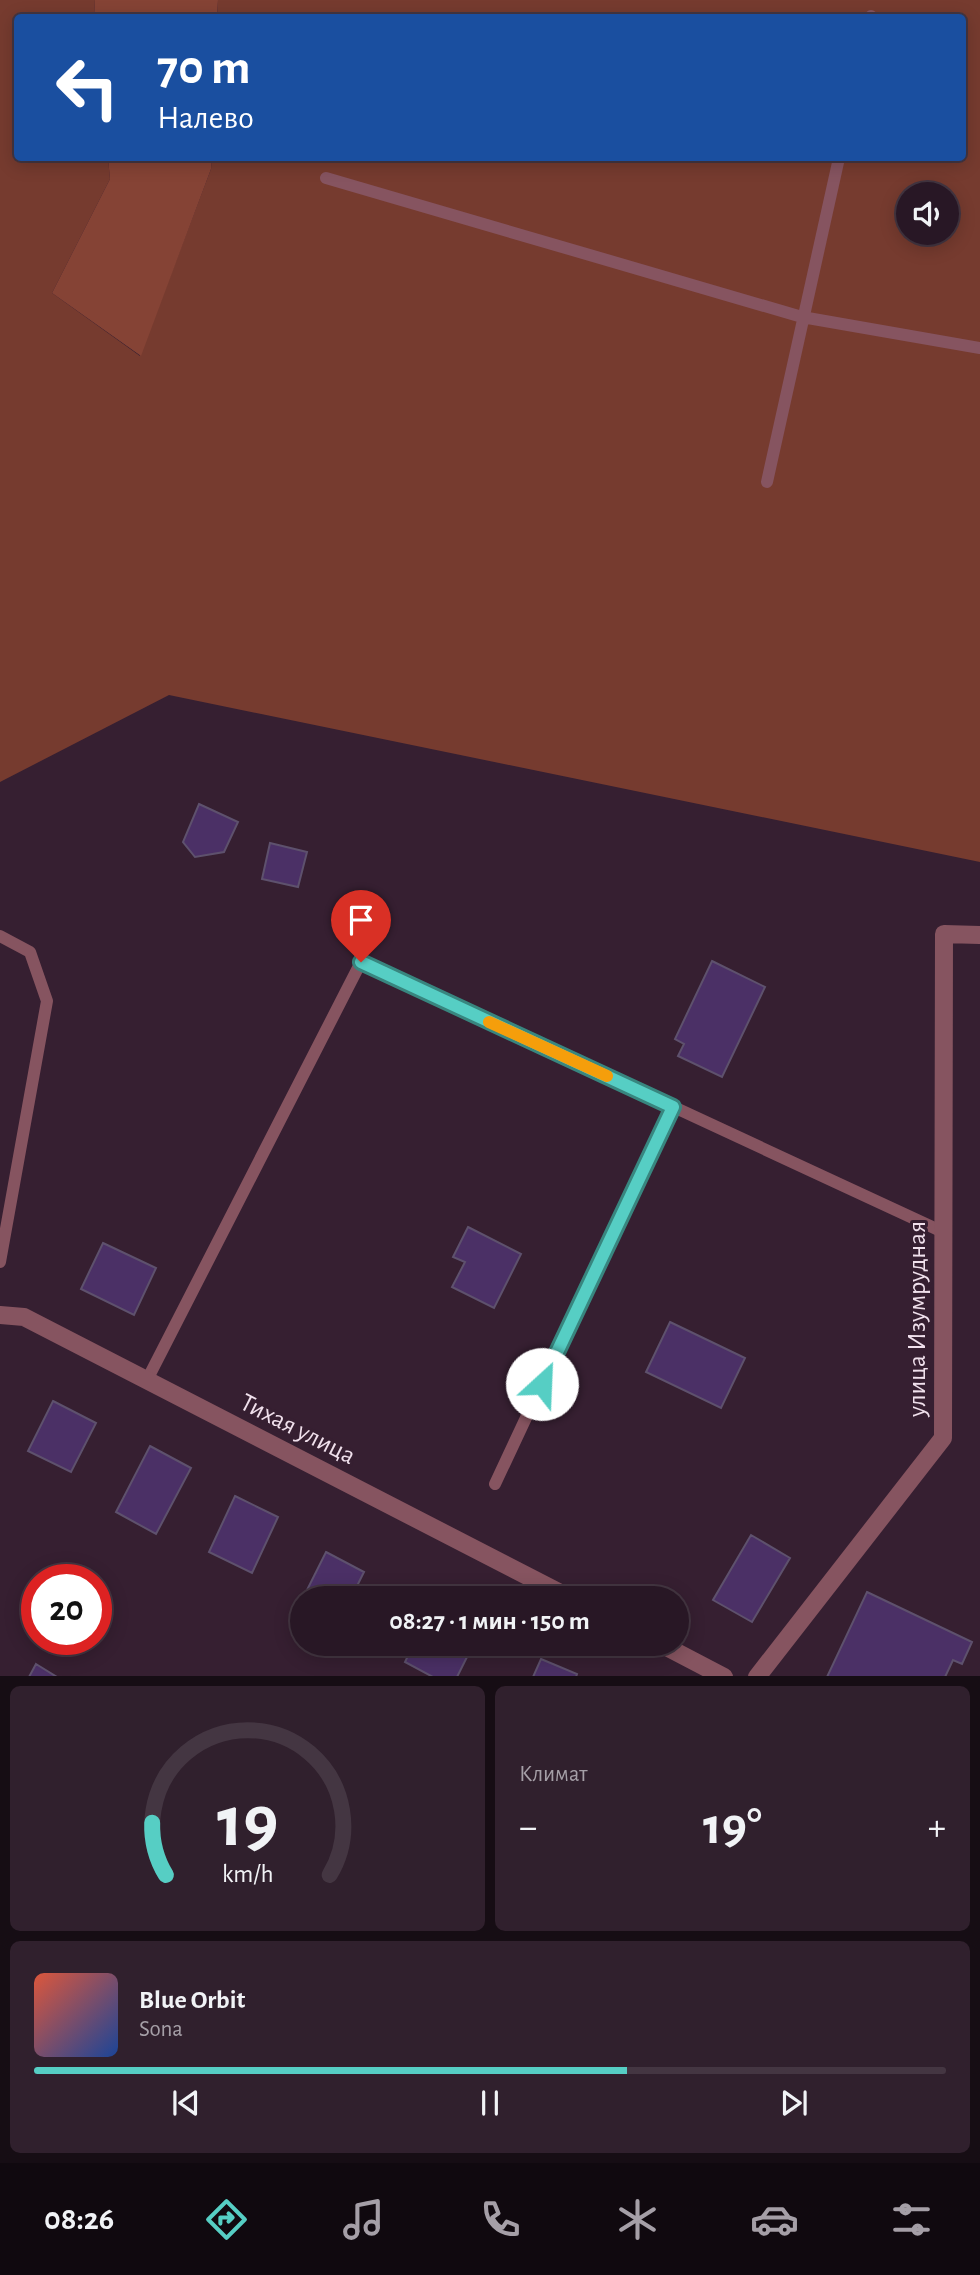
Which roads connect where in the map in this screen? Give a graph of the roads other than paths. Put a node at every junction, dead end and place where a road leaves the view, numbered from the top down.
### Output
1 (838, 161) edge
2 (326, 178) dead end
3 (802, 317) junction
4 (980, 348) edge
5 (767, 482) dead end
6 (980, 935) edge
7 (0, 936) edge
8 (673, 1107) junction
9 (943, 1232) junction
10 (0, 1262) edge
11 (0, 1315) edge
12 (147, 1380) junction
13 (495, 1485) dead end
14 (547, 1586) edge
15 (685, 1656) edge
16 (724, 1676) edge
17 (757, 1676) edge

1 - 3 lane
2 - 3 lane
3 - 4 lane
3 - 5 lane
6 - 9 street, улица Изумрудная
7 - 10 lane
8 - 9 lane
8 - 12 lane
8 - 13 lane
9 - 17 street, улица Изумрудная
11 - 12 street, Тихая улица
12 - 14 street, Тихая улица
15 - 16 street

